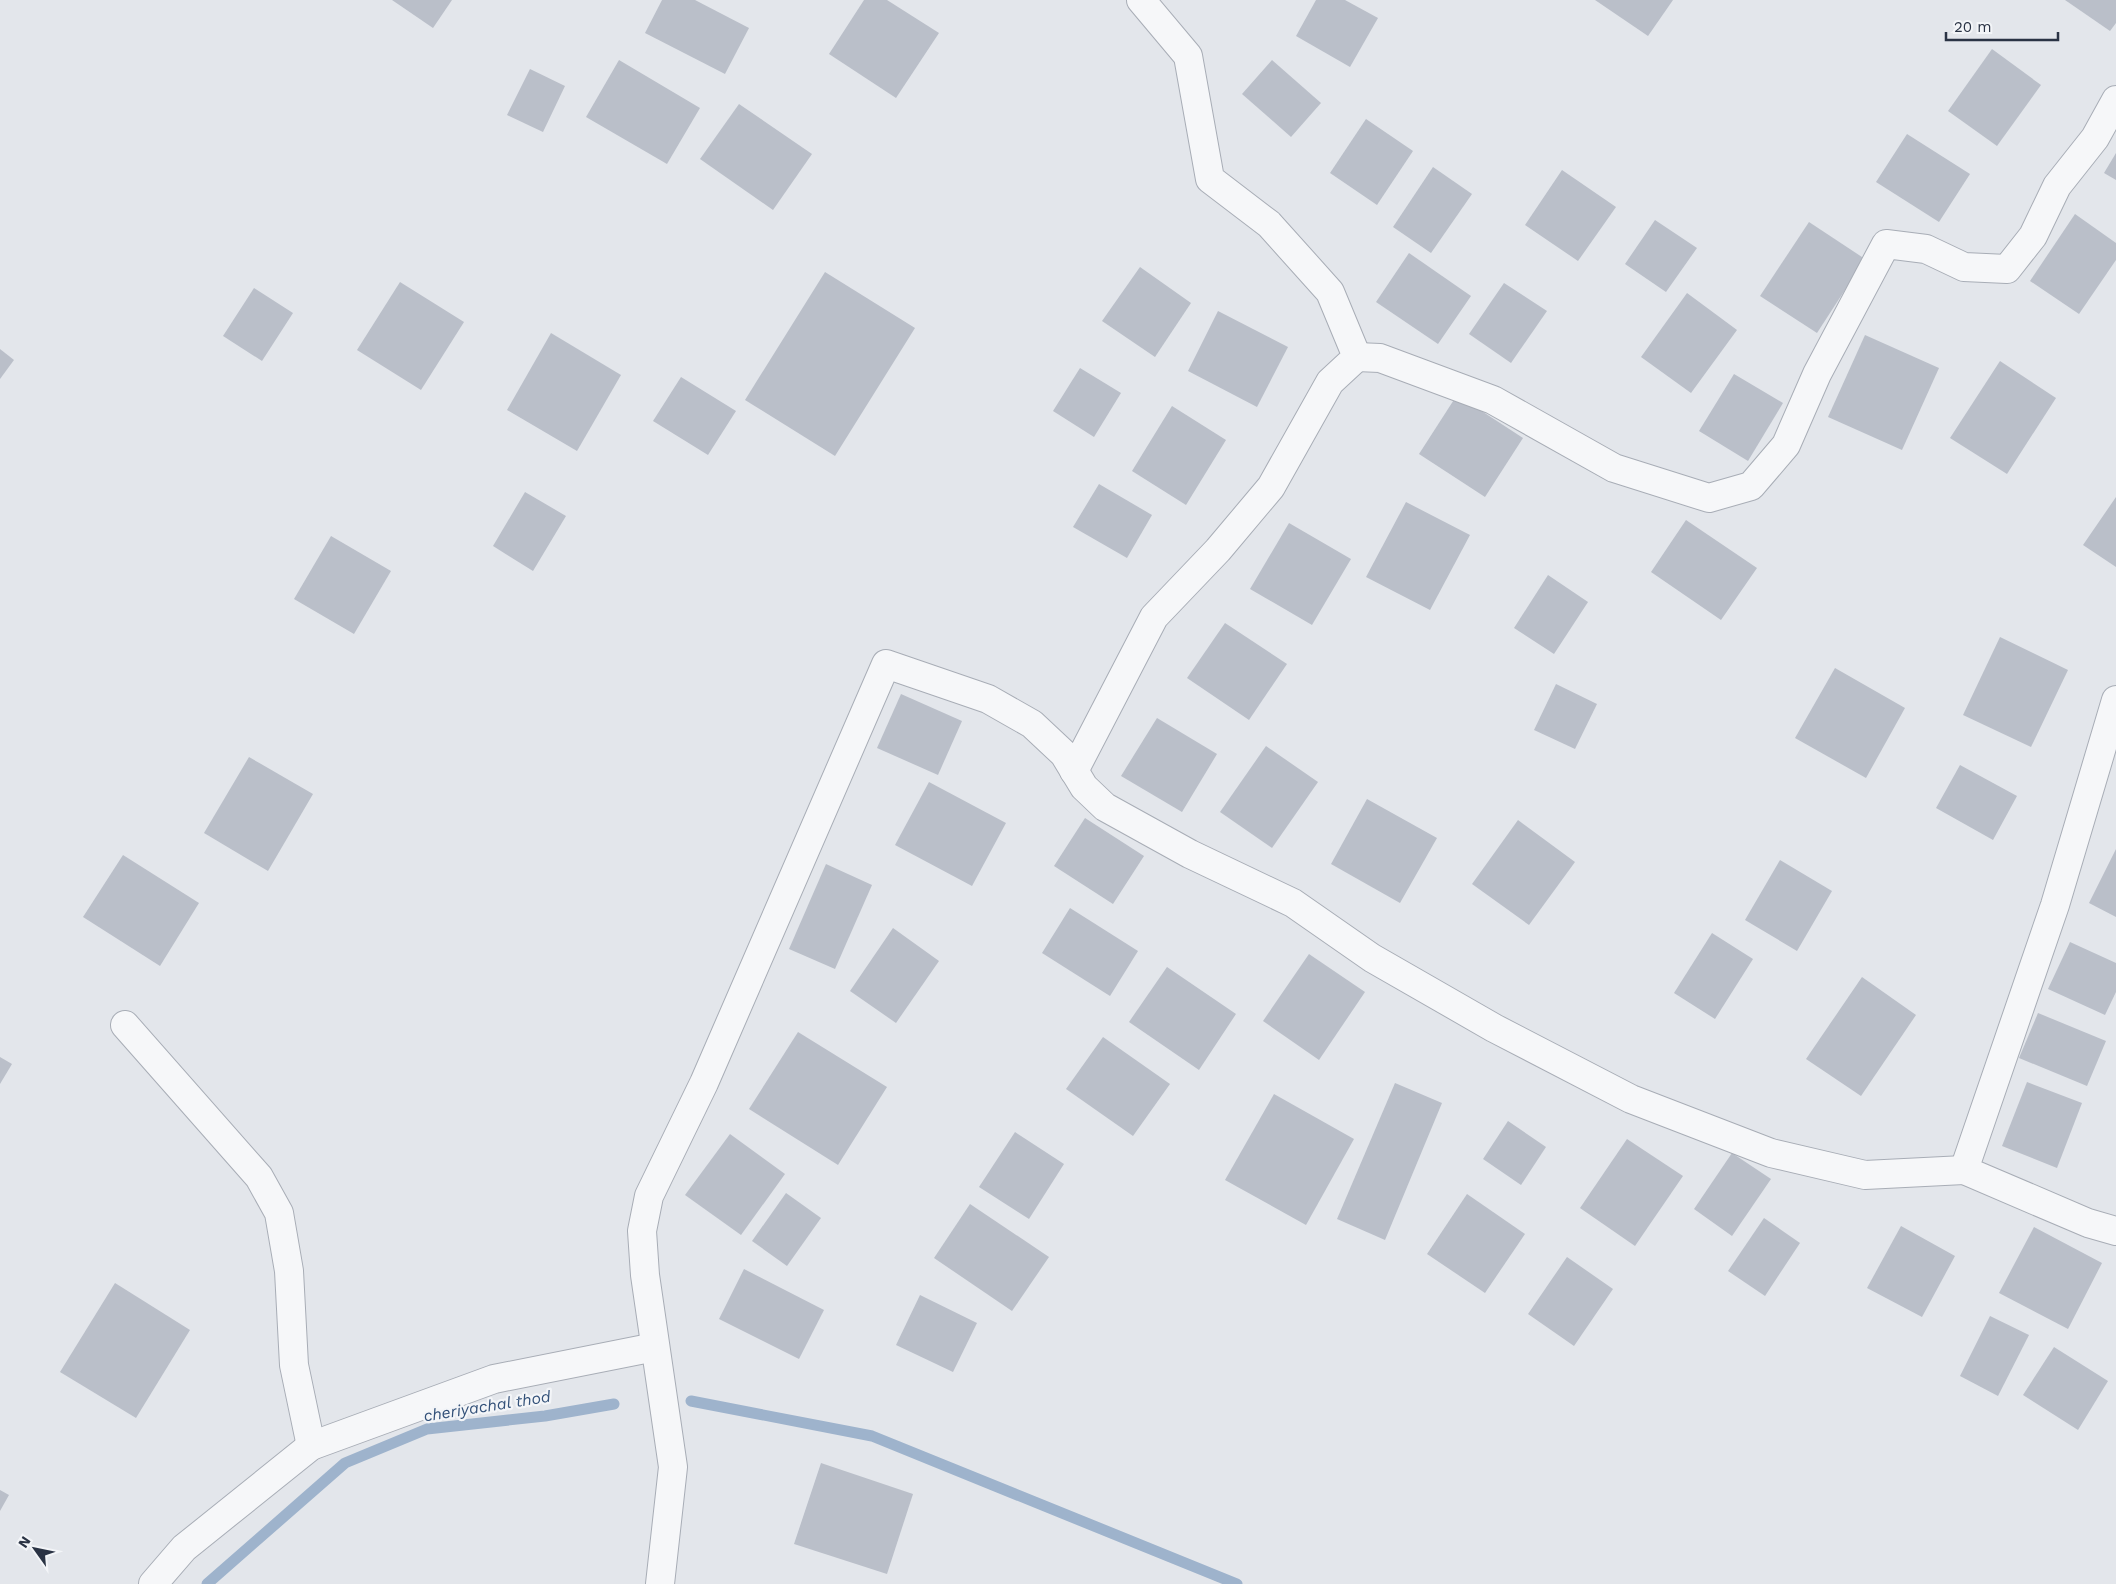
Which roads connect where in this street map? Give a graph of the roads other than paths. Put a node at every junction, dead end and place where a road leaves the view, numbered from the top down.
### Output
1 (1141, 0) edge
2 (2116, 100) edge
3 (1356, 357) junction
4 (2116, 700) edge
5 (1074, 771) junction
6 (126, 1025) dead end
7 (1964, 1170) junction
8 (2116, 1231) edge
9 (655, 1347) junction
10 (310, 1446) junction
11 (154, 1584) edge
12 (660, 1584) edge

1 - 3 street
2 - 3 street
3 - 5 street
4 - 7 street
5 - 7 street
5 - 9 street
6 - 10 street
7 - 8 street
9 - 10 street
9 - 12 street
10 - 11 street

